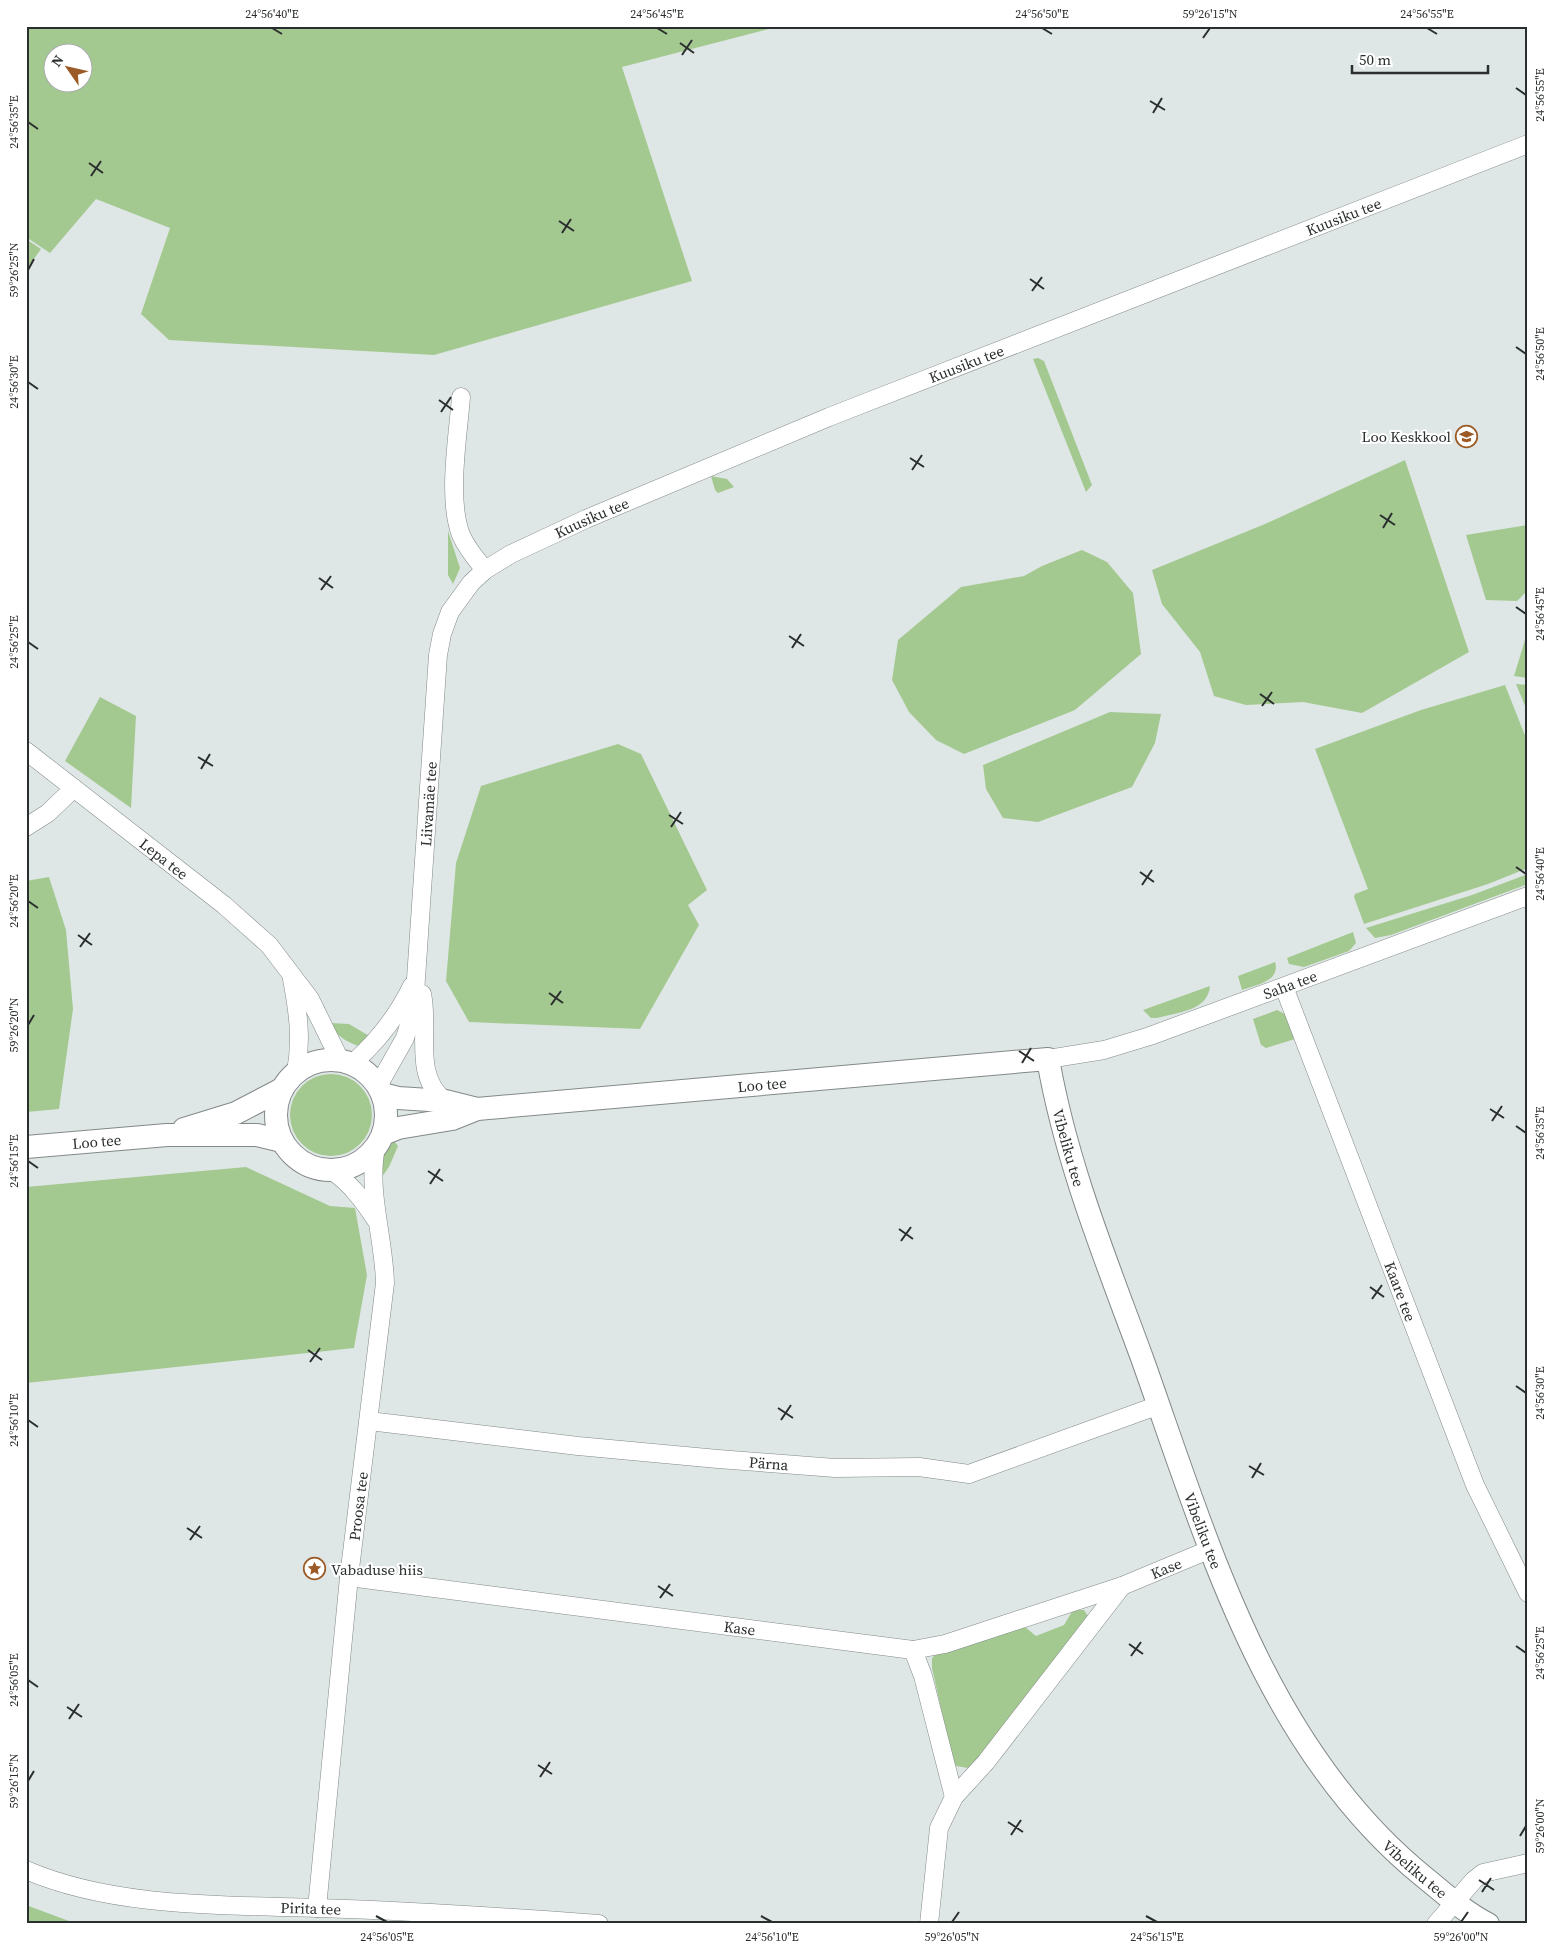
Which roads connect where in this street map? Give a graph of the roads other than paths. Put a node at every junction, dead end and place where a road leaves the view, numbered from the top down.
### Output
1 (1528, 144) edge
2 (461, 397) dead end
3 (485, 570) junction
4 (442, 634) joint
5 (26, 750) edge
6 (74, 788) junction
7 (26, 828) edge
8 (1528, 896) edge
9 (418, 974) junction
10 (291, 976) junction
11 (1284, 988) junction
12 (1048, 1059) junction
13 (346, 1062) junction
14 (289, 1080) junction
15 (380, 1090) junction
16 (446, 1101) junction
17 (477, 1109) junction
18 (167, 1134) junction
19 (379, 1140) junction
20 (282, 1141) junction
21 (26, 1147) edge
22 (331, 1170) junction
23 (380, 1224) junction
24 (1158, 1405) junction
25 (369, 1421) junction
26 (1210, 1549) junction
27 (349, 1577) junction
28 (1122, 1586) junction
29 (1527, 1590) edge
30 (913, 1650) junction
31 (954, 1797) junction
32 (1528, 1863) edge
33 (26, 1870) edge
34 (1454, 1902) junction
35 (317, 1908) junction
36 (507, 1920) edge
37 (599, 1924) edge
38 (929, 1924) edge
39 (1436, 1924) edge
40 (1488, 1924) edge

1 - 3 street, Kuusiku tee
2 - 3 street
3 - 4 street, Kuusiku tee
4 - 9 street, Liivamäe tee
5 - 6 street, Lepa tee
6 - 7 street
6 - 10 street, Lepa tee
8 - 11 street, Saha tee
9 - 13 street, Liivamäe tee
9 - 15 street, Liivamäe tee
9 - 16 street
10 - 13 street, Lepa tee
10 - 14 street, Lepa tee
11 - 12 street, Saha tee
11 - 29 street, Kaare tee
12 - 17 street, Loo tee
12 - 24 street, Vibeliku tee
13 - 14 street
13 - 15 street
14 - 18 street, Loo tee
14 - 20 street
15 - 16 street, Loo tee
15 - 19 street
16 - 17 street, Loo tee
17 - 19 street, Loo tee
18 - 20 street, Loo tee
18 - 21 street, Loo tee
19 - 22 street
19 - 23 street, Proosa tee
20 - 22 street
22 - 23 street, Proosa tee
23 - 25 street, Proosa tee
24 - 25 street, Pärna
24 - 26 street, Vibeliku tee
25 - 27 street, Proosa tee
26 - 28 street, Kase
26 - 34 street, Vibeliku tee
27 - 30 street, Kase
27 - 35 street, Proosa tee
28 - 30 street, Kase
28 - 31 street, Kase
30 - 31 street
31 - 38 street, Kase
32 - 34 street
33 - 35 street, Pirita tee
34 - 39 street
34 - 40 street, Vibeliku tee
35 - 36 street, Pirita tee
36 - 37 street, Pirita tee

